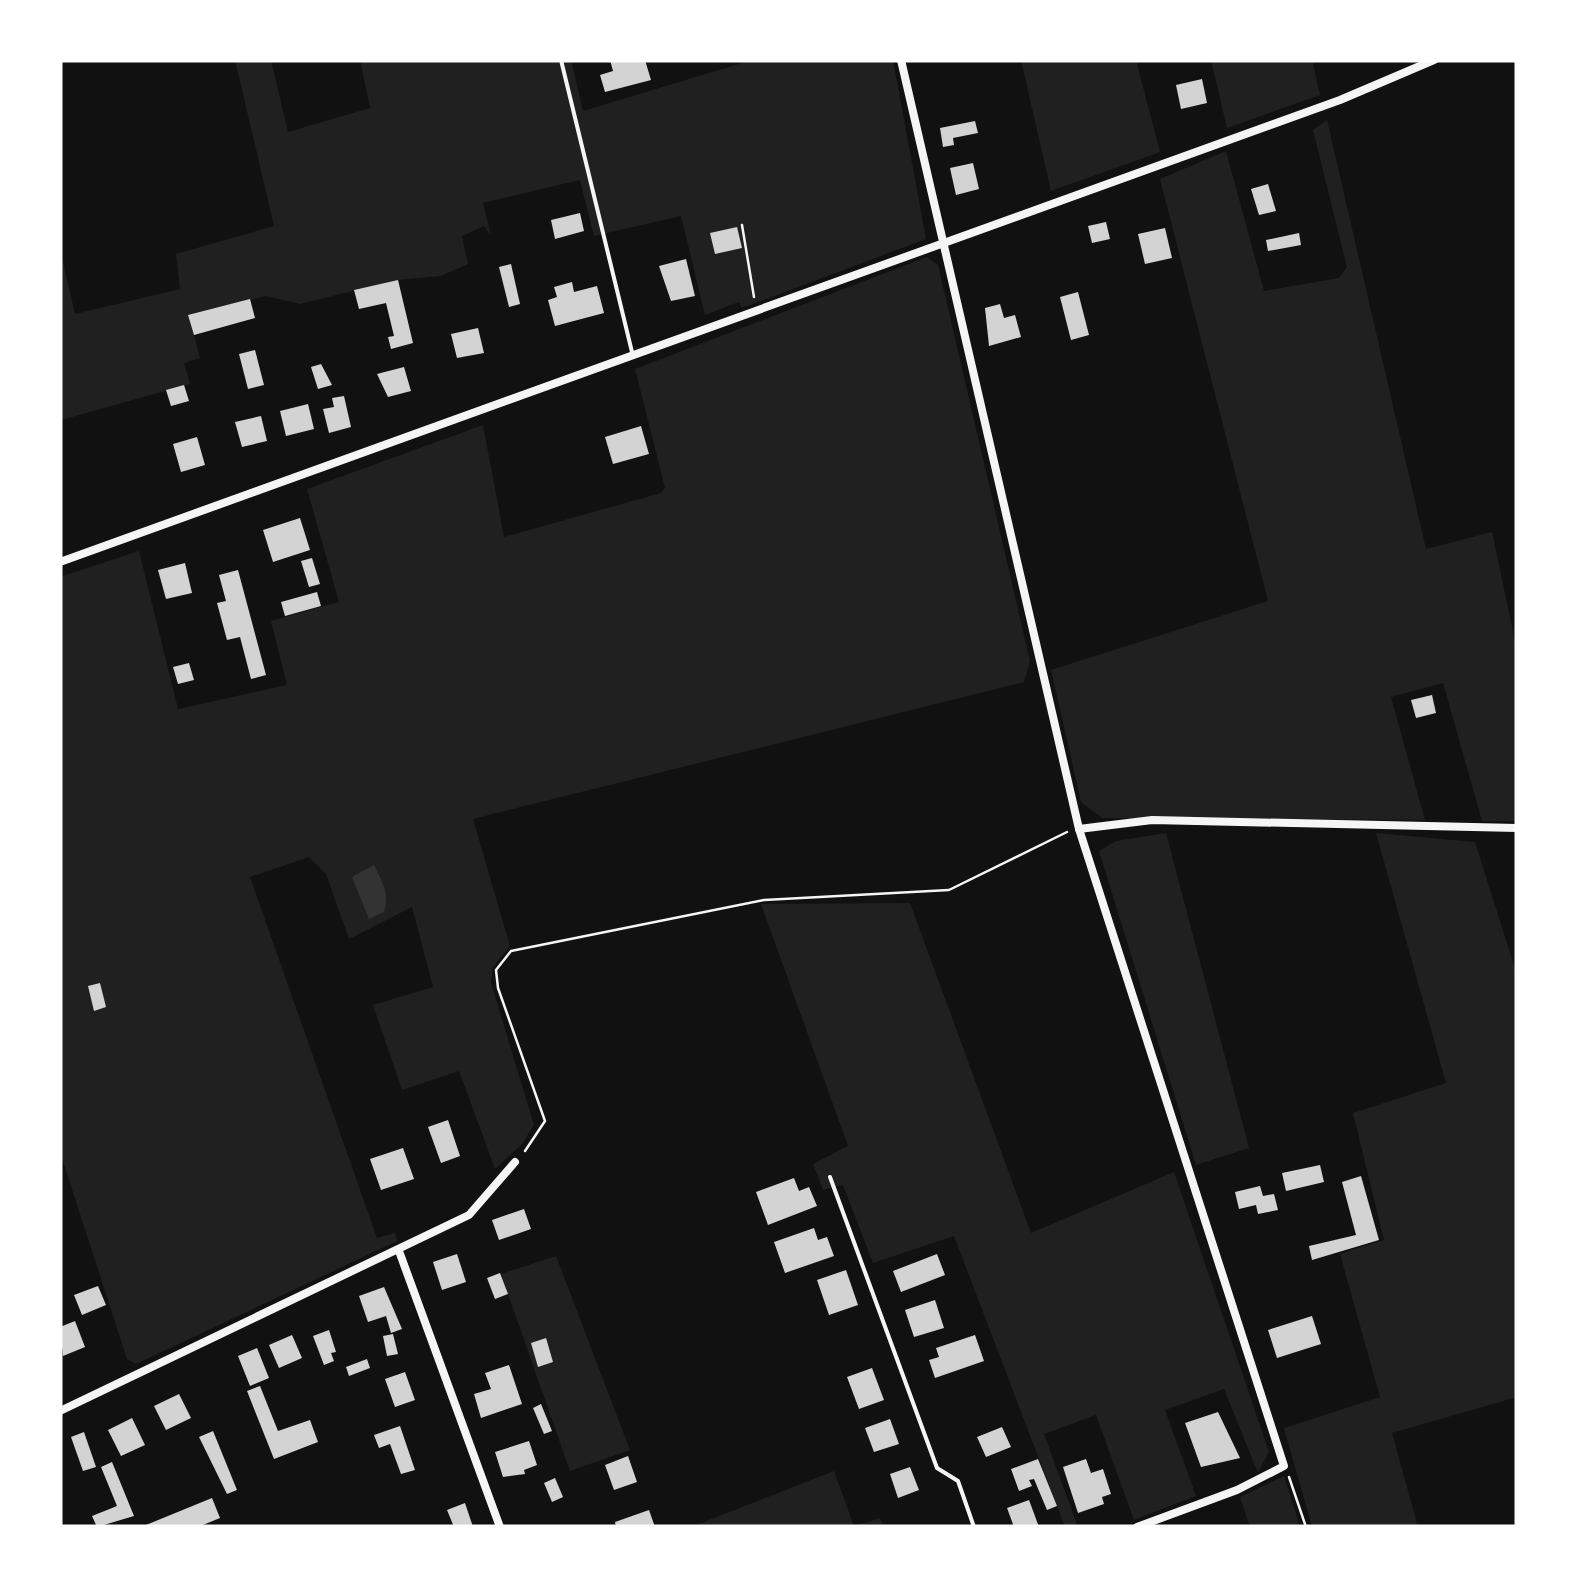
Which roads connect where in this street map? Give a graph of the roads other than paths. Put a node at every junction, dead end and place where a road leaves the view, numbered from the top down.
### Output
1 (562, 60) edge
2 (901, 60) edge
3 (1434, 60) edge
4 (943, 243) junction
5 (633, 355) junction
6 (60, 562) edge
7 (1517, 828) edge
8 (1078, 829) junction
9 (515, 1162) road end
10 (830, 1178) dead end
11 (399, 1251) junction
12 (60, 1411) edge
13 (500, 1527) edge
14 (974, 1527) edge
15 (1137, 1527) edge

1 - 5 lane
2 - 4 street
3 - 4 street
4 - 5 street
4 - 8 street
5 - 6 street
7 - 8 street
8 - 15 street
9 - 11 street
10 - 14 lane
11 - 12 street
11 - 13 street

